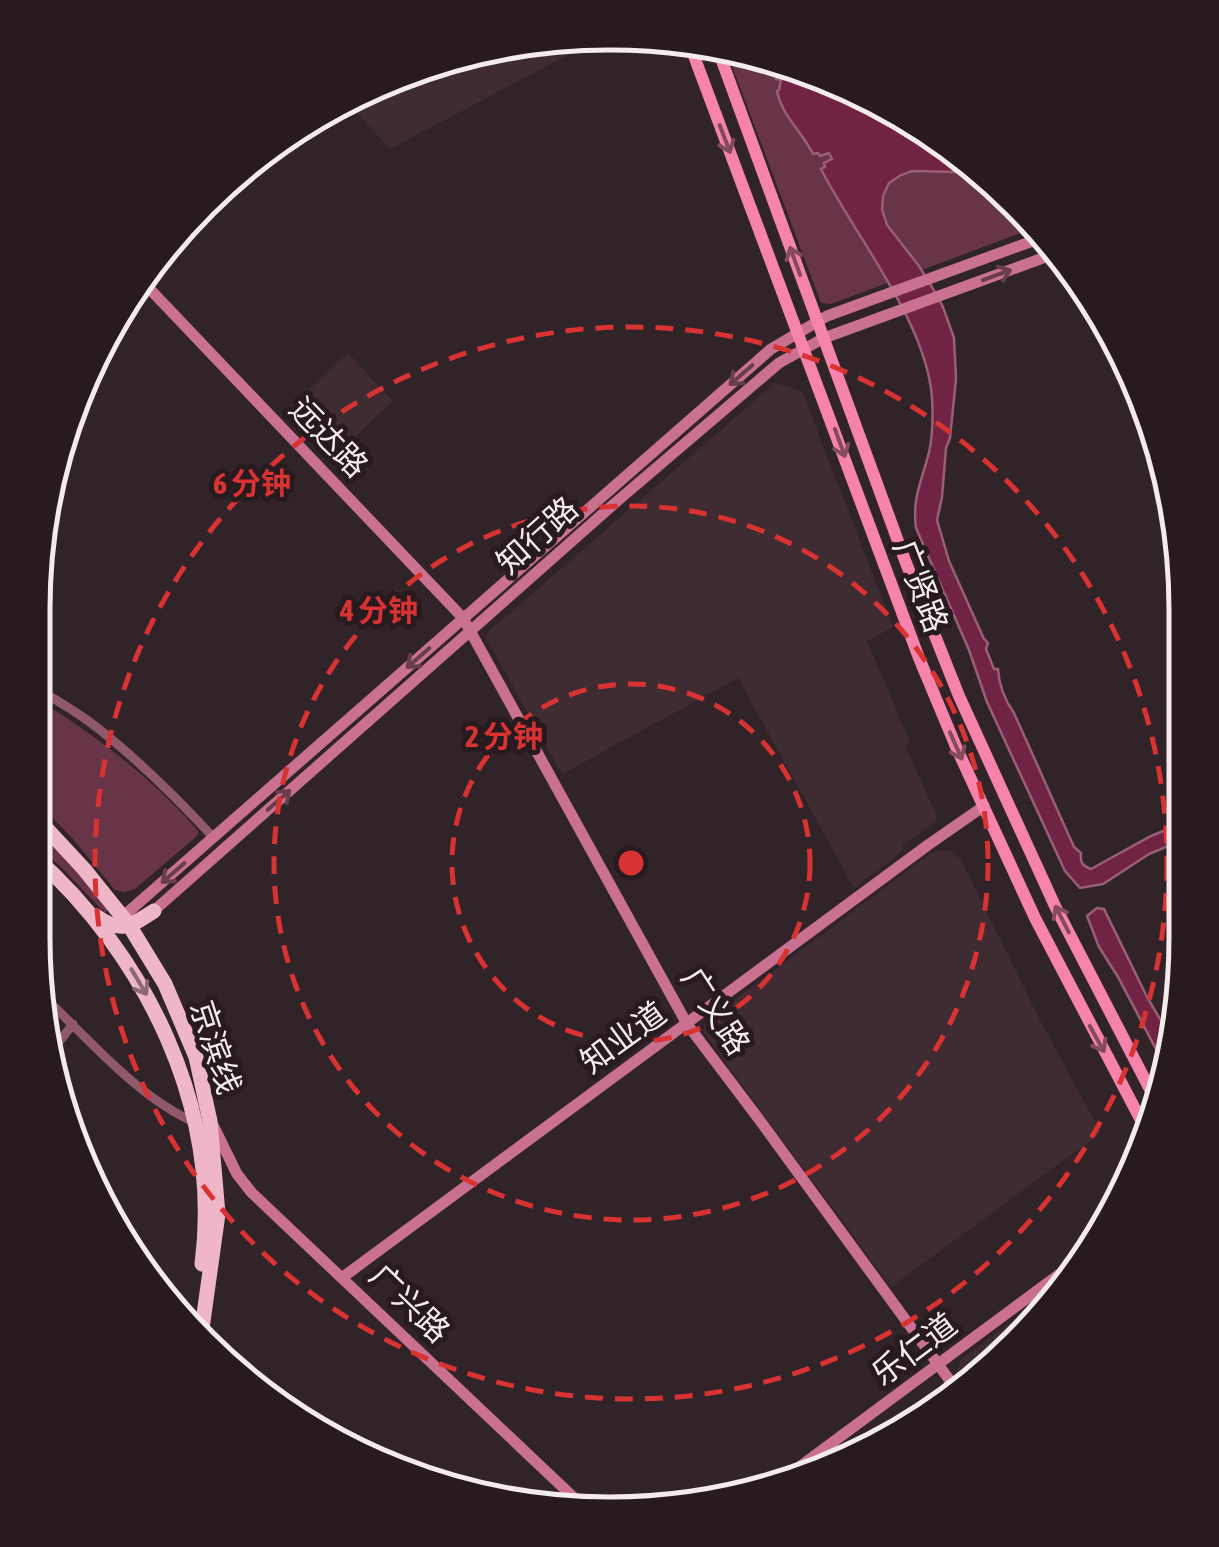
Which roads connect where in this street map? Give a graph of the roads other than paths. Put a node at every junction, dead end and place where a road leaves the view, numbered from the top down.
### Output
1 (694, 57) edge
2 (722, 62) edge
3 (1031, 242) edge
4 (1044, 258) edge
5 (150, 291) edge
6 (817, 321) junction
7 (797, 332) junction
8 (824, 338) junction
9 (804, 348) junction
10 (463, 618) junction
11 (471, 630) junction
12 (50, 696) edge
13 (984, 806) junction
14 (50, 833) edge
15 (213, 837) junction
16 (50, 872) edge
17 (107, 896) junction
18 (149, 904) junction
19 (118, 928) junction
20 (54, 1006) edge
21 (73, 1024) junction
22 (686, 1024) junction
23 (60, 1041) edge
24 (1149, 1086) edge
25 (1139, 1117) edge
26 (203, 1122) junction
27 (344, 1277) junction
28 (1051, 1281) edge
29 (194, 1312) edge
30 (204, 1322) edge
31 (938, 1365) junction
32 (950, 1381) edge
33 (810, 1459) edge
34 (572, 1496) edge

1 -> 7 main road, 广贤路
6 -> 2 main road, 广贤路
3 - 6 street, 知行路
8 -> 4 street, 知行路
5 - 10 street, 远达路
6 - 7 street, 知行路
6 - 8 main road, 广贤路
7 - 9 main road, 广贤路
7 -> 10 street, 知行路
8 - 9 street, 知行路
24 -> 8 main road, 广贤路
9 - 11 street, 知行路
9 -> 13 main road, 广贤路
10 - 11 street, 远达路
10 -> 15 street, 知行路
18 -> 11 street, 知行路
11 - 22 street, 广义路
12 - 15 street
13 - 22 street, 知业道
13 -> 25 main road, 广贤路
14 - 17 highway, 京滨线
15 -> 18 street, 知行路
16 - 19 highway
17 - 18 street
17 - 19 highway, 京滨线
18 - 19 highway
19 -> 26 highway, 京滨线
19 - 26 highway, 京滨线
20 - 21 street
21 - 23 street
21 - 26 street
22 - 27 street, 知业道
22 - 31 street, 广义路
26 - 27 street, 广兴路
26 - 29 highway, 京滨线
26 - 30 highway, 京滨线
27 - 34 street, 广兴路
28 - 31 street, 乐仁道
31 - 32 street, 广义路
31 - 33 street, 乐仁道

